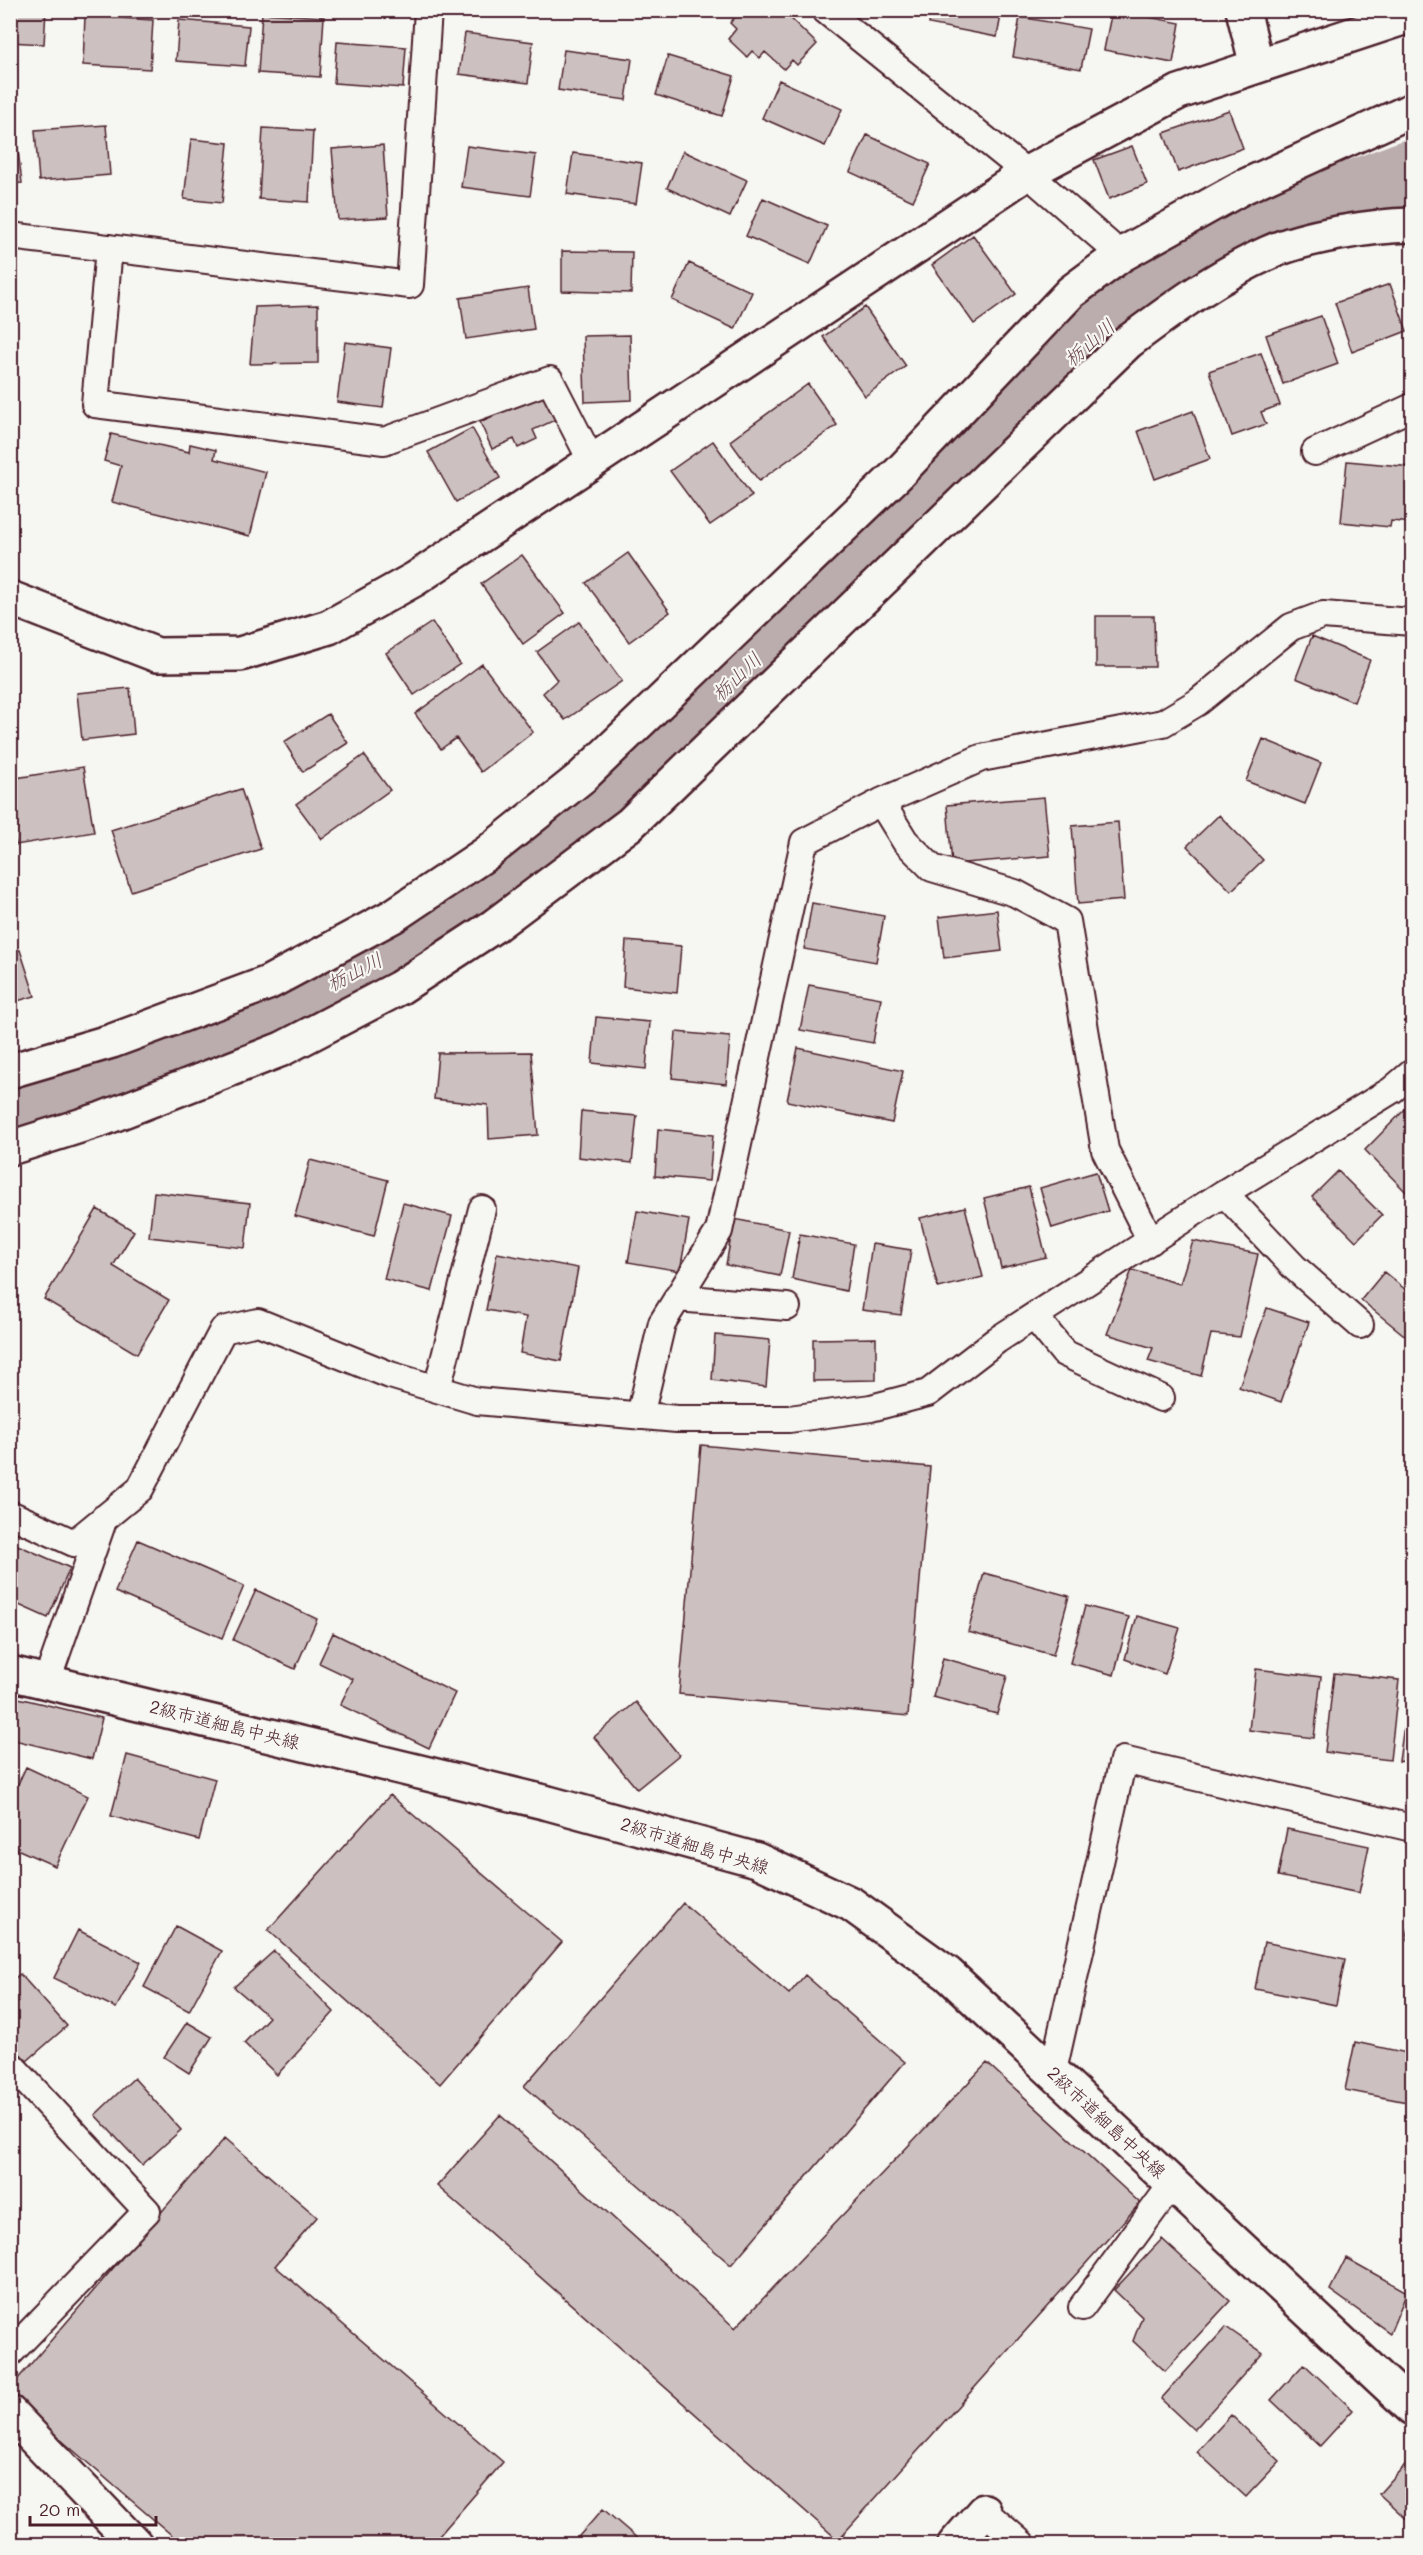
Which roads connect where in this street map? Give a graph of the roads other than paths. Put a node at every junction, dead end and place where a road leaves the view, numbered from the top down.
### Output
1 (428, 10) edge
2 (825, 10) edge
3 (1243, 10) edge
4 (1413, 15) edge
5 (1257, 66) junction
6 (1413, 110) edge
7 (1027, 173) junction
8 (1413, 225) edge
9 (10, 236) edge
10 (109, 248) junction
11 (1121, 255) junction
12 (1413, 406) edge
13 (1315, 452) dead end
14 (592, 462) junction
15 (10, 598) edge
16 (1413, 622) edge
17 (881, 802) junction
18 (10, 1071) edge
19 (1413, 1073) edge
20 (10, 1148) edge
21 (1224, 1193) junction
22 (482, 1209) dead end
23 (1150, 1241) junction
24 (677, 1298) junction
25 (788, 1307) dead end
26 (1034, 1316) junction
27 (1360, 1325) dead end
28 (437, 1389) junction
29 (1161, 1398) dead end
30 (640, 1416) junction
31 (10, 1514) edge
32 (104, 1518) junction
33 (10, 1673) edge
34 (47, 1681) junction
35 (1413, 1828) edge
36 (10, 2064) edge
37 (1053, 2072) junction
38 (1173, 2183) junction
39 (1082, 2307) dead end
40 (10, 2354) edge
41 (1413, 2408) edge
42 (10, 2413) edge
43 (984, 2511) joint
44 (135, 2544) edge
45 (955, 2544) edge
46 (1022, 2544) edge

1 - 10 lane
2 - 7 lane
3 - 5 street
4 - 5 street
5 - 7 street
6 - 11 street
7 - 11 lane
7 - 14 street
8 - 20 street
9 - 10 lane
10 - 14 lane
11 - 18 street
12 - 13 lane
14 - 15 street
16 - 17 lane
17 - 23 lane
17 - 24 lane
19 - 21 lane
21 - 23 lane
21 - 27 lane
22 - 28 lane
23 - 26 lane
24 - 25 lane
24 - 30 lane
26 - 29 lane
26 - 30 lane
28 - 30 lane
28 - 32 lane
31 - 32 lane
32 - 34 lane
33 - 34 street, 2級市道細島中央線
34 - 37 street, 2級市道細島中央線
35 - 37 lane
36 - 40 lane
37 - 38 street, 2級市道細島中央線
38 - 39 lane
38 - 41 street, 2級市道細島中央線
42 - 44 street
43 - 45 street
43 - 46 lane

